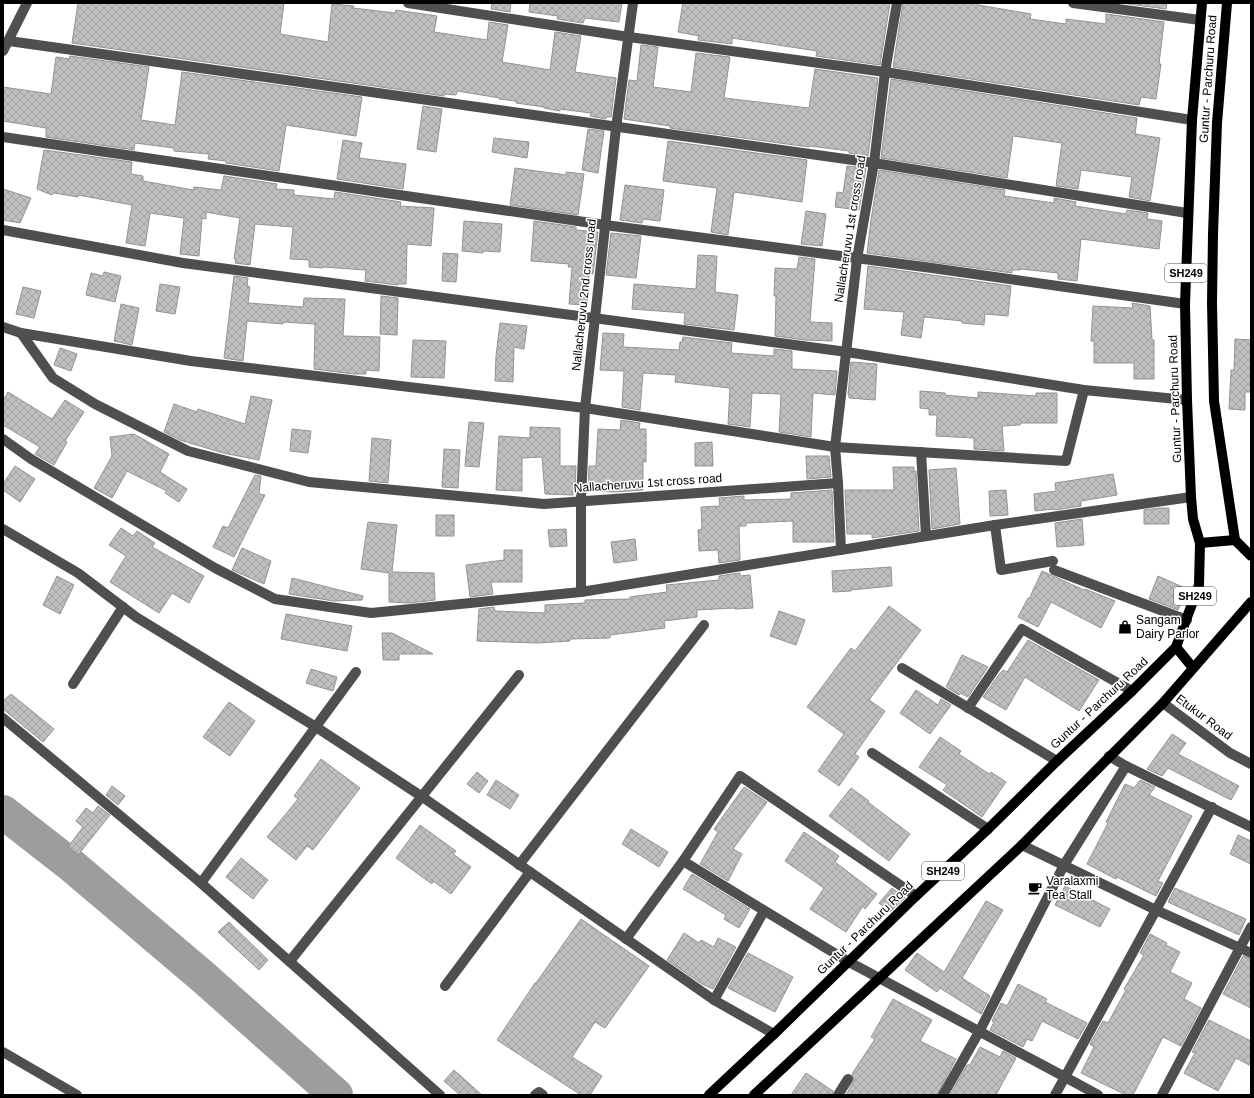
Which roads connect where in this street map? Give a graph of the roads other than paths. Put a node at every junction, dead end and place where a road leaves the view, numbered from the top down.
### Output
1 (27, 3) edge
2 (408, 3) edge
3 (633, 3) edge
4 (896, 3) edge
5 (1073, 3) edge
6 (1202, 3) edge
7 (1226, 3) edge
8 (1200, 20) junction
9 (629, 37) junction
10 (9, 41) junction
11 (3, 51) edge
12 (885, 72) junction
13 (1192, 120) junction
14 (616, 128) junction
15 (3, 137) edge
16 (874, 163) junction
17 (1187, 212) junction
18 (605, 225) junction
19 (3, 230) edge
20 (857, 259) junction
21 (1185, 304) junction
22 (594, 318) junction
23 (3, 327) edge
24 (21, 333) junction
25 (847, 352) junction
26 (1084, 390) junction
27 (1187, 400) junction
28 (585, 408) junction
29 (3, 439) edge
30 (835, 447) junction
31 (921, 452) junction
32 (838, 483) junction
33 (1191, 497) junction
34 (581, 501) junction
35 (995, 525) junction
36 (3, 529) edge
37 (926, 536) junction
38 (1235, 540) junction
39 (1200, 543) junction
40 (841, 550) junction
41 (1251, 556) edge
42 (581, 592) junction
43 (1251, 602) edge
44 (123, 607) junction
45 (1187, 620) junction
46 (704, 625) dead end
47 (1176, 647) junction
48 (902, 668) dead end
49 (1192, 668) junction
50 (356, 672) dead end
51 (518, 675) dead end
52 (73, 684) dead end
53 (1132, 691) junction
54 (1163, 703) junction
55 (968, 708) junction
56 (3, 718) edge
57 (316, 727) junction
58 (872, 753) dead end
59 (1109, 756) junction
60 (1057, 761) junction
61 (1251, 764) edge
62 (1126, 766) junction
63 (421, 796) junction
64 (1212, 808) junction
65 (1251, 827) edge
66 (988, 829) junction
67 (1022, 845) junction
68 (683, 861) junction
69 (519, 865) junction
70 (1064, 865) junction
71 (530, 872) junction
72 (201, 883) junction
73 (916, 896) junction
74 (1156, 910) junction
75 (764, 911) junction
76 (1251, 927) edge
77 (626, 939) junction
78 (1241, 948) junction
79 (1251, 953) edge
80 (290, 961) junction
81 (849, 962) junction
82 (879, 978) junction
83 (445, 986) dead end
84 (714, 1000) junction
85 (978, 1032) junction
86 (774, 1034) junction
87 (3, 1052) edge
88 (1064, 1077) junction
89 (848, 1079) dead end
90 (77, 1095) edge
91 (440, 1095) edge
92 (536, 1095) edge
93 (543, 1095) edge
94 (709, 1095) edge
95 (754, 1095) edge
96 (838, 1095) edge
97 (943, 1095) edge
98 (1056, 1095) edge
99 (1098, 1095) edge
100 (1162, 1095) edge

1 - 10 street
2 - 9 street
3 - 9 street, Nallacheruvu 2nd cross road
4 - 12 street, Nallacheruvu 1st cross road
5 - 8 street
6 - 8 main road, Guntur - Parchuru Road / SH249
7 - 38 main road, Guntur - Parchuru Road / SH249
8 - 13 main road, Guntur - Parchuru Road / SH249
9 - 12 street
9 - 14 street, Nallacheruvu 2nd cross road
10 - 11 street
10 - 14 street
12 - 13 street
12 - 16 street, Nallacheruvu 1st cross road
13 - 17 main road, Guntur - Parchuru Road / SH249
14 - 16 street
14 - 18 street, Nallacheruvu 2nd cross road
15 - 18 street
16 - 17 street
16 - 20 street, Nallacheruvu 1st cross road
17 - 21 main road, Guntur - Parchuru Road / SH249
18 - 20 street
18 - 22 street, Nallacheruvu 2nd cross road
19 - 22 street
20 - 21 street
20 - 25 street, Nallacheruvu 1st cross road
21 - 27 main road, Guntur - Parchuru Road / SH249
22 - 25 street
22 - 28 street, Nallacheruvu 2nd cross road
23 - 24 street
24 - 28 street
24 - 34 street, Nallacheruvu 1st cross road
25 - 26 street
25 - 30 street, Nallacheruvu 1st cross road
26 - 27 street
26 - 31 street
27 - 33 main road, Guntur - Parchuru Road / SH249
28 - 30 street
28 - 34 street, Nallacheruvu 2nd cross road
29 - 42 street
30 - 31 street
30 - 32 street, Nallacheruvu 1st cross road
31 - 37 street
32 - 34 street, Nallacheruvu 1st cross road
32 - 40 street
33 - 35 street
33 - 39 main road, Guntur - Parchuru Road / SH249
34 - 42 street, Nallacheruvu 2nd cross road
35 - 37 street
35 - 45 street
36 - 44 street
37 - 40 street
38 - 39 main road
38 - 41 main road
39 - 45 main road, Guntur - Parchuru Road / SH249
40 - 42 street
43 - 49 main road, SH249
44 - 52 street
44 - 57 street
45 - 47 main road, Guntur - Parchuru Road / SH249
46 - 69 street
47 - 49 main road
47 - 53 main road, Guntur - Parchuru Road / SH249
48 - 55 street
49 - 54 main road, SH249
50 - 57 street
51 - 63 street
53 - 55 street
53 - 60 main road, Guntur - Parchuru Road / SH249
54 - 59 main road, SH249
54 - 61 street, Etukur Road
55 - 60 street
56 - 72 street
57 - 63 street
57 - 72 street
58 - 66 street
59 - 62 street
59 - 67 main road, SH249
60 - 66 main road, Guntur - Parchuru Road / SH249
62 - 64 street
62 - 70 street
63 - 69 street
63 - 80 street
64 - 65 street
64 - 74 street
66 - 73 main road, Guntur - Parchuru Road / SH249
67 - 70 street
67 - 82 main road, SH249
68 - 73 street
68 - 75 street
68 - 77 street
69 - 71 street
70 - 74 street
70 - 85 street
71 - 77 street
71 - 83 street
72 - 80 street
73 - 81 main road, Guntur - Parchuru Road / SH249
74 - 78 street
74 - 88 street
75 - 81 street
75 - 84 street
76 - 78 street
77 - 84 street
78 - 79 street
78 - 100 street
80 - 91 street
81 - 82 street
81 - 86 main road, Guntur - Parchuru Road / SH249
82 - 85 street
82 - 95 main road, SH249
84 - 86 street
85 - 88 street
85 - 97 street
86 - 94 main road, Guntur - Parchuru Road / SH249
87 - 90 street
88 - 98 street
88 - 99 street
89 - 96 street
92 - 93 street

